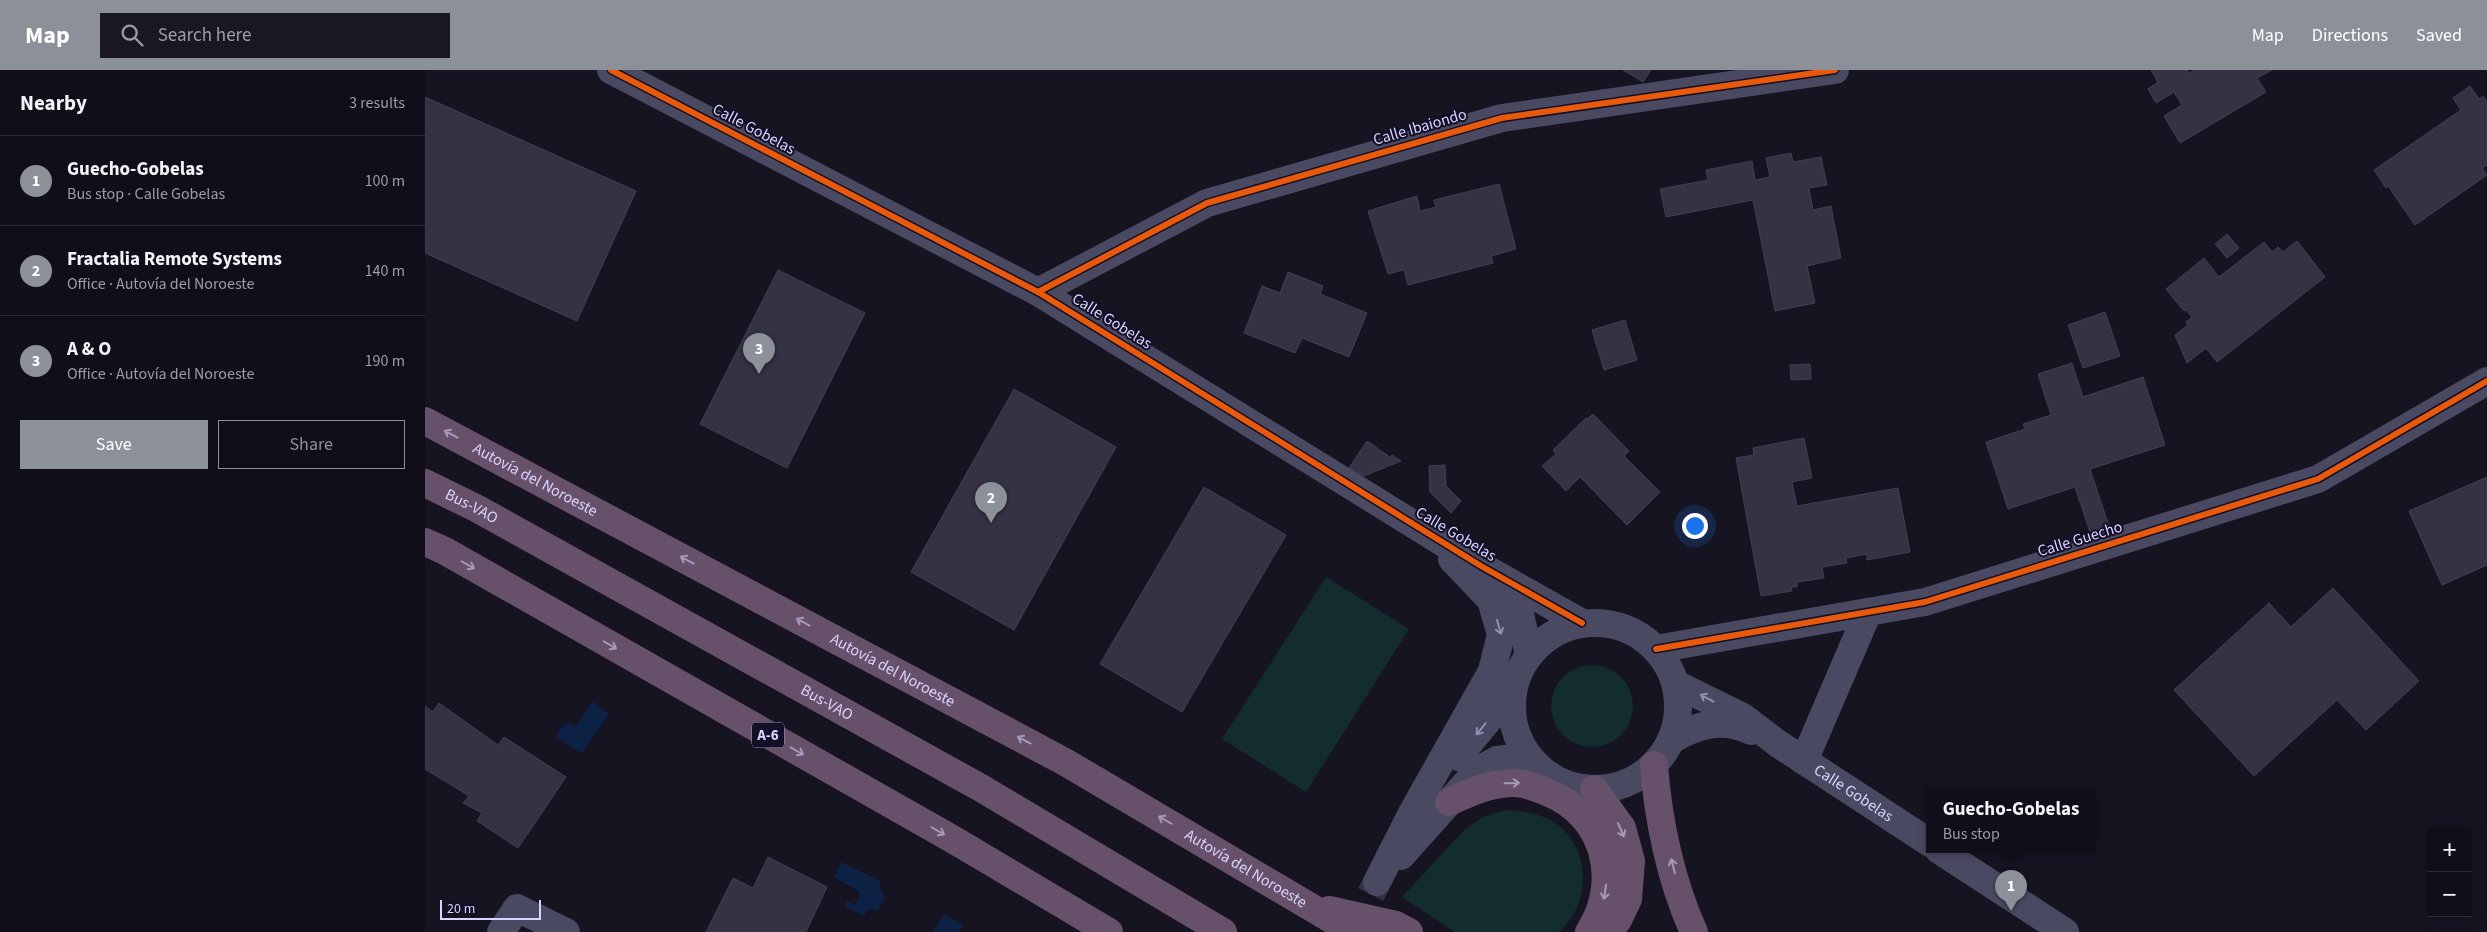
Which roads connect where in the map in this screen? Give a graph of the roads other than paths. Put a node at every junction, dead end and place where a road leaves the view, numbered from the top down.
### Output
1 (611, 70) edge
2 (1835, 70) edge
3 (1038, 292) junction
4 (2487, 381) edge
5 (425, 421) edge
6 (425, 483) edge
7 (1428, 534) junction
8 (425, 542) edge
9 (1481, 566) junction
10 (1868, 612) junction
11 (1582, 623) junction
12 (1656, 649) junction
13 (1529, 655) junction
14 (1675, 684) junction
15 (1512, 691) junction
16 (1671, 740) junction
17 (1777, 743) junction
18 (1528, 756) junction
19 (1804, 761) junction
20 (1654, 765) junction
21 (1594, 789) junction
22 (1449, 802) junction
23 (1412, 813) junction
24 (1926, 840) edge
25 (1944, 853) edge
26 (1313, 907) junction
27 (501, 932) edge
28 (566, 932) edge
29 (1109, 932) edge
30 (1223, 932) edge
31 (1353, 932) edge
32 (1409, 932) edge
33 (1589, 932) edge
34 (1607, 932) edge
35 (1694, 932) edge
36 (2065, 932) edge

1 - 3 street, Calle Gobelas
2 - 3 street, Calle Ibaiondo
3 - 7 street, Calle Gobelas
4 - 10 street, Calle Guecho
26 -> 5 highway, Autovía del Noroeste
6 - 30 highway, Bus-VAO
7 - 9 street, Calle Gobelas
7 -> 23 street, Calle Gobelas
8 -> 29 highway, A-6
9 - 11 street, Calle Gobelas
9 - 13 street, Calle Gobelas
10 - 12 street, Calle Guecho
10 - 19 street
11 - 12 street
11 - 13 street
12 - 14 street
13 - 15 street
14 - 16 street
17 -> 14 street, Calle Gobelas
15 - 18 street
15 -> 23 street, Calle Gobelas
16 - 17 street, Calle Gobelas
16 - 20 street
17 - 19 street, Calle Gobelas
18 - 21 street
18 - 22 street, Calle Gobelas
19 - 24 street, Calle Gobelas
20 - 21 street
35 -> 20 highway
21 -> 34 highway
22 - 23 street, Calle Gobelas
22 -> 33 highway
25 - 36 street
26 - 31 highway, Autovía del Noroeste
26 - 32 highway
27 - 28 street

